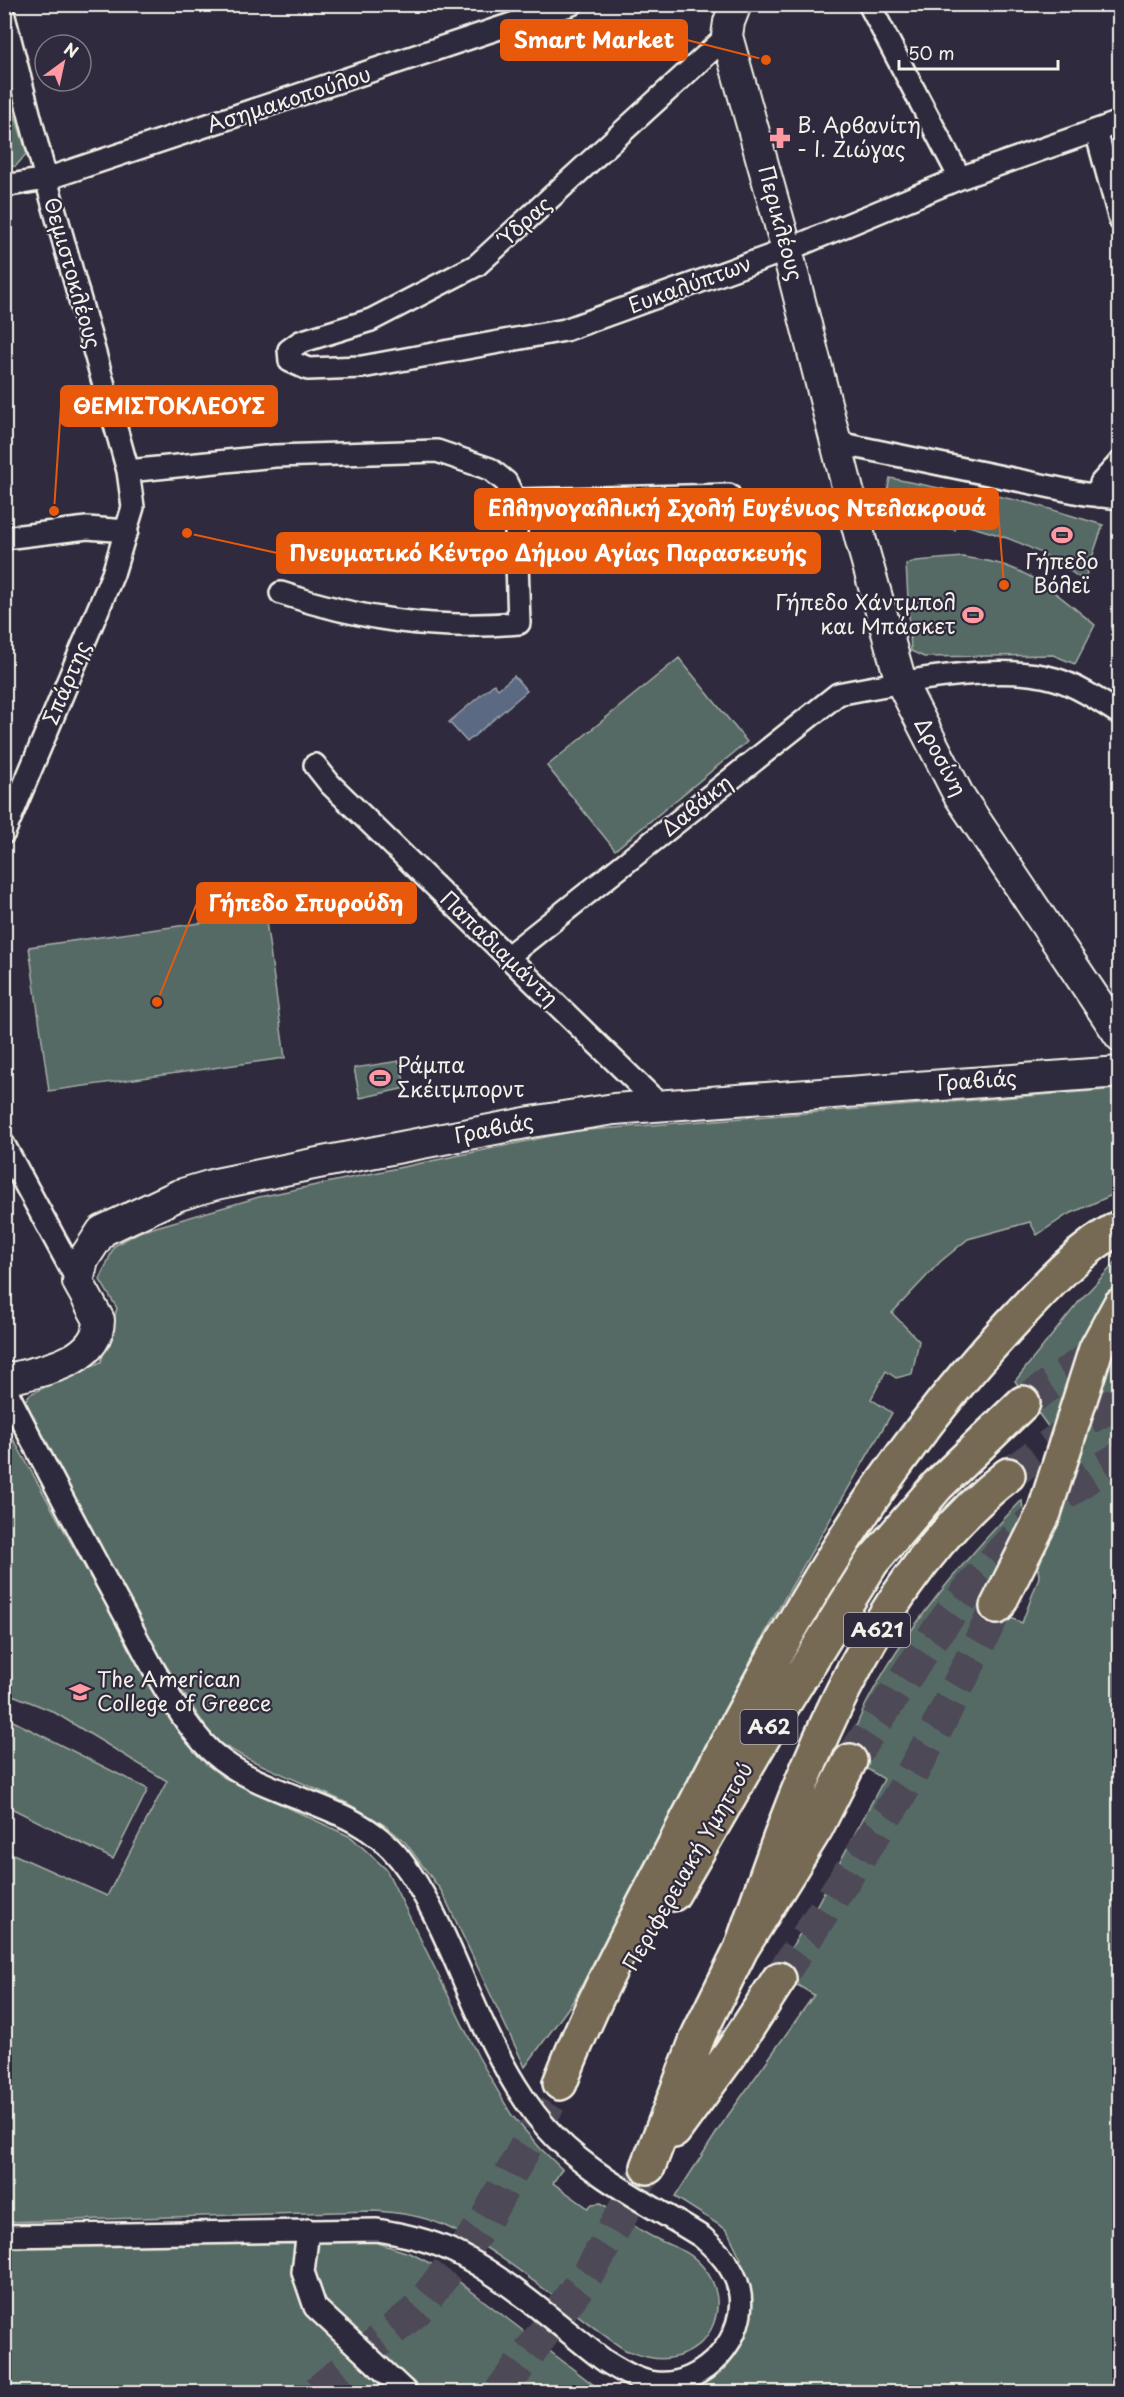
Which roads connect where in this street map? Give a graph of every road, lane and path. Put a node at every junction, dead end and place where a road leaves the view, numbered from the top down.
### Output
1 (572, 4) edge
2 (736, 4) edge
3 (869, 4) edge
4 (4, 16) edge
5 (727, 36) junction
6 (1119, 122) edge
7 (1096, 131) junction
8 (960, 178) junction
9 (46, 179) junction
10 (4, 186) edge
11 (1119, 220) edge
12 (788, 250) junction
13 (289, 350) joint
14 (838, 442) junction
15 (1119, 462) edge
16 (128, 471) junction
17 (729, 495) dead end
18 (1098, 496) junction
19 (1119, 498) edge
20 (515, 500) junction
21 (127, 531) junction
22 (4, 538) edge
23 (281, 593) dead end
24 (901, 682) junction
25 (1119, 714) edge
26 (315, 765) dead end
27 (4, 833) edge
28 (507, 957) junction
29 (1119, 1036) edge
30 (1119, 1072) edge
31 (660, 1105) junction
32 (4, 1145) edge
33 (1119, 1227) edge
34 (78, 1282) junction
35 (1119, 1305) edge
36 (4, 1380) edge
37 (4, 1386) edge
38 (1023, 1403) tunnel mouth
39 (1008, 1475) tunnel mouth
40 (997, 1607) tunnel mouth
41 (850, 1761) tunnel mouth
42 (741, 1949) junction
43 (779, 1979) tunnel mouth
44 (308, 2230) junction
45 (4, 2236) edge
46 (406, 2392) edge

1 - 9 street, Ασημακοπούλου
2 - 5 street
3 - 8 street
4 - 9 street, Θεμιστοκλέους
5 - 12 street, Περικλέους
5 - 13 street, Ύδρας
6 - 7 street, Ευκαλύπτων
7 - 8 street, Ευκαλύπτων
7 - 11 street
8 - 12 street, Ευκαλύπτων
9 - 10 street, Ασημακοπούλου
9 - 16 street, Θεμιστοκλέους
12 - 13 street, Ευκαλύπτων
12 - 14 street, Περικλέους
14 - 18 street
14 - 24 street, Δροσίνη
15 - 18 street
16 - 20 street
16 - 21 street, Θεμιστοκλέους
17 - 20 street
18 - 19 street
20 - 23 street
21 - 22 street
21 - 27 street, Σπάρτης
24 - 25 street, Δαβάκη
24 - 28 street, Δαβάκη
24 - 29 street, Δροσίνη
26 - 28 street, Παπαδιαμάντη
28 - 31 street, Παπαδιαμάντη
30 - 31 street, Γραβιάς
31 - 34 street, Γραβιάς
32 - 34 street
33 - 38 highway, Περιφερειακή Υμηττού / Α62
34 - 36 street
35 - 40 highway
37 - 44 street
39 - 42 highway, Α621
41 - 42 highway
42 - 43 highway
44 - 45 street
44 - 46 street

